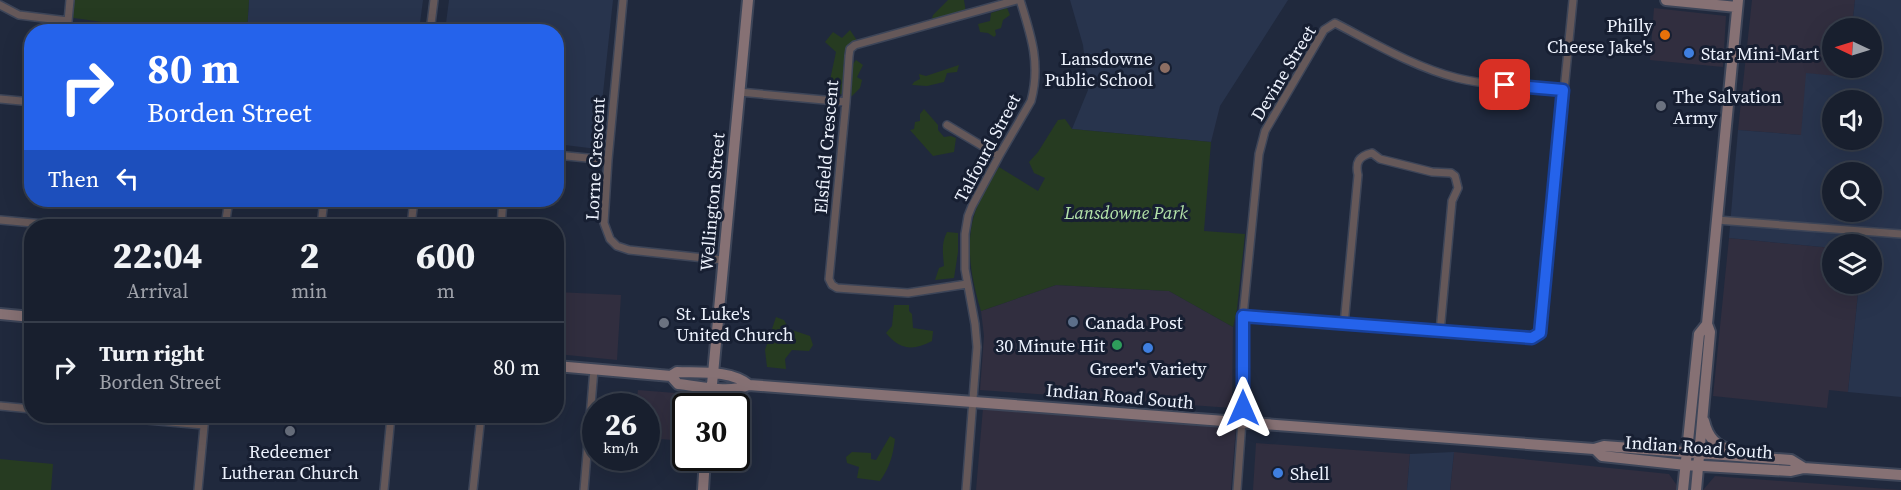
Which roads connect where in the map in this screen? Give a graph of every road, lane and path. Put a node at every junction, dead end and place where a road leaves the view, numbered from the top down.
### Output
1 (70, 0) edge
2 (434, 0) edge
3 (623, 0) edge
4 (748, 0) edge
5 (1019, 0) edge
6 (1573, 0) edge
7 (1666, 0) edge
8 (1737, 3) edge
9 (0, 5) edge
10 (68, 21) junction
11 (68, 24) edge
12 (431, 24) edge
13 (1563, 90) junction
14 (739, 92) junction
15 (0, 99) edge
16 (24, 101) edge
17 (846, 102) junction
18 (947, 125) dead end
19 (564, 156) edge
20 (999, 156) junction
21 (608, 160) junction
22 (0, 220) edge
23 (1717, 220) junction
24 (24, 222) edge
25 (1901, 234) edge
26 (723, 260) junction
27 (967, 284) junction
28 (0, 314) edge
29 (24, 316) edge
30 (1243, 316) junction
31 (1707, 324) junction
32 (1344, 325) junction
33 (1440, 332) junction
34 (564, 367) edge
35 (594, 369) junction
36 (712, 374) junction
37 (671, 376) junction
38 (749, 385) junction
39 (712, 387) junction
40 (711, 393) edge
41 (974, 402) junction
42 (0, 406) edge
43 (24, 408) edge
44 (1703, 415) junction
45 (181, 423) edge
46 (391, 423) edge
47 (479, 423) edge
48 (1242, 423) junction
49 (204, 425) joint
50 (1595, 449) junction
51 (1687, 451) junction
52 (1700, 452) junction
53 (1623, 458) junction
54 (1769, 458) junction
55 (1686, 465) junction
56 (1699, 466) junction
57 (1804, 468) junction
58 (704, 471) edge
59 (1866, 472) junction
60 (1901, 475) edge
61 (1901, 482) edge
62 (198, 490) edge
63 (384, 490) edge
64 (473, 490) edge
65 (584, 490) edge
66 (703, 490) edge
67 (966, 490) edge
68 (1237, 490) edge
69 (1683, 490) edge
70 (1696, 490) edge

1 - 10 street
2 - 12 street
3 - 21 street, Lorne Crescent
4 - 14 main road, Wellington Street
5 - 17 street, Elsfield Crescent
5 - 20 street, Talfourd Street
6 - 13 street
7 - 8 main road
8 - 23 main road
9 - 10 street
10 - 11 street
13 - 30 street, Devine Street
13 - 33 street
14 - 17 street
14 - 26 main road, Wellington Street
15 - 16 street
17 - 27 street, Elsfield Crescent
18 - 20 street
19 - 21 street
20 - 27 street, Talfourd Street
21 - 26 street, Lorne Crescent
22 - 24 street
23 - 25 street
23 - 31 main road
26 - 36 main road, Wellington Street
27 - 41 street, Talfourd Street
28 - 29 main road
30 - 32 street
30 - 48 street, Devine Street
31 - 44 main road
31 - 51 main road
32 - 33 street
32 - 33 street
34 - 35 main road
35 - 37 main road
35 - 65 street
36 - 37 main road, Indian Road South
36 - 38 main road, Indian Road South
36 - 39 main road, Wellington Street
37 - 39 main road, Indian Road South
38 - 39 main road, Indian Road South
38 - 41 main road, Indian Road South
39 - 40 main road, Wellington Street
41 - 48 main road, Indian Road South
41 - 67 street, Talfourd Street
42 - 43 street
44 - 52 main road
44 - 54 main road
45 - 49 street
46 - 63 street
47 - 64 street
48 - 50 main road, Indian Road South
48 - 68 street, Devine Street
49 - 62 street
50 - 51 main road, Indian Road South
50 - 53 main road, Indian Road South
51 - 52 main road, Indian Road South
51 - 55 main road
52 - 54 main road, Indian Road South
52 - 56 main road
53 - 55 main road, Indian Road South
53 - 69 main road
54 - 57 main road, Indian Road South
55 - 56 main road, Indian Road South
55 - 69 main road
56 - 57 main road, Indian Road South
56 - 70 main road
57 - 59 main road, Indian Road South
58 - 66 main road
59 - 60 main road, Indian Road South
59 - 61 main road

